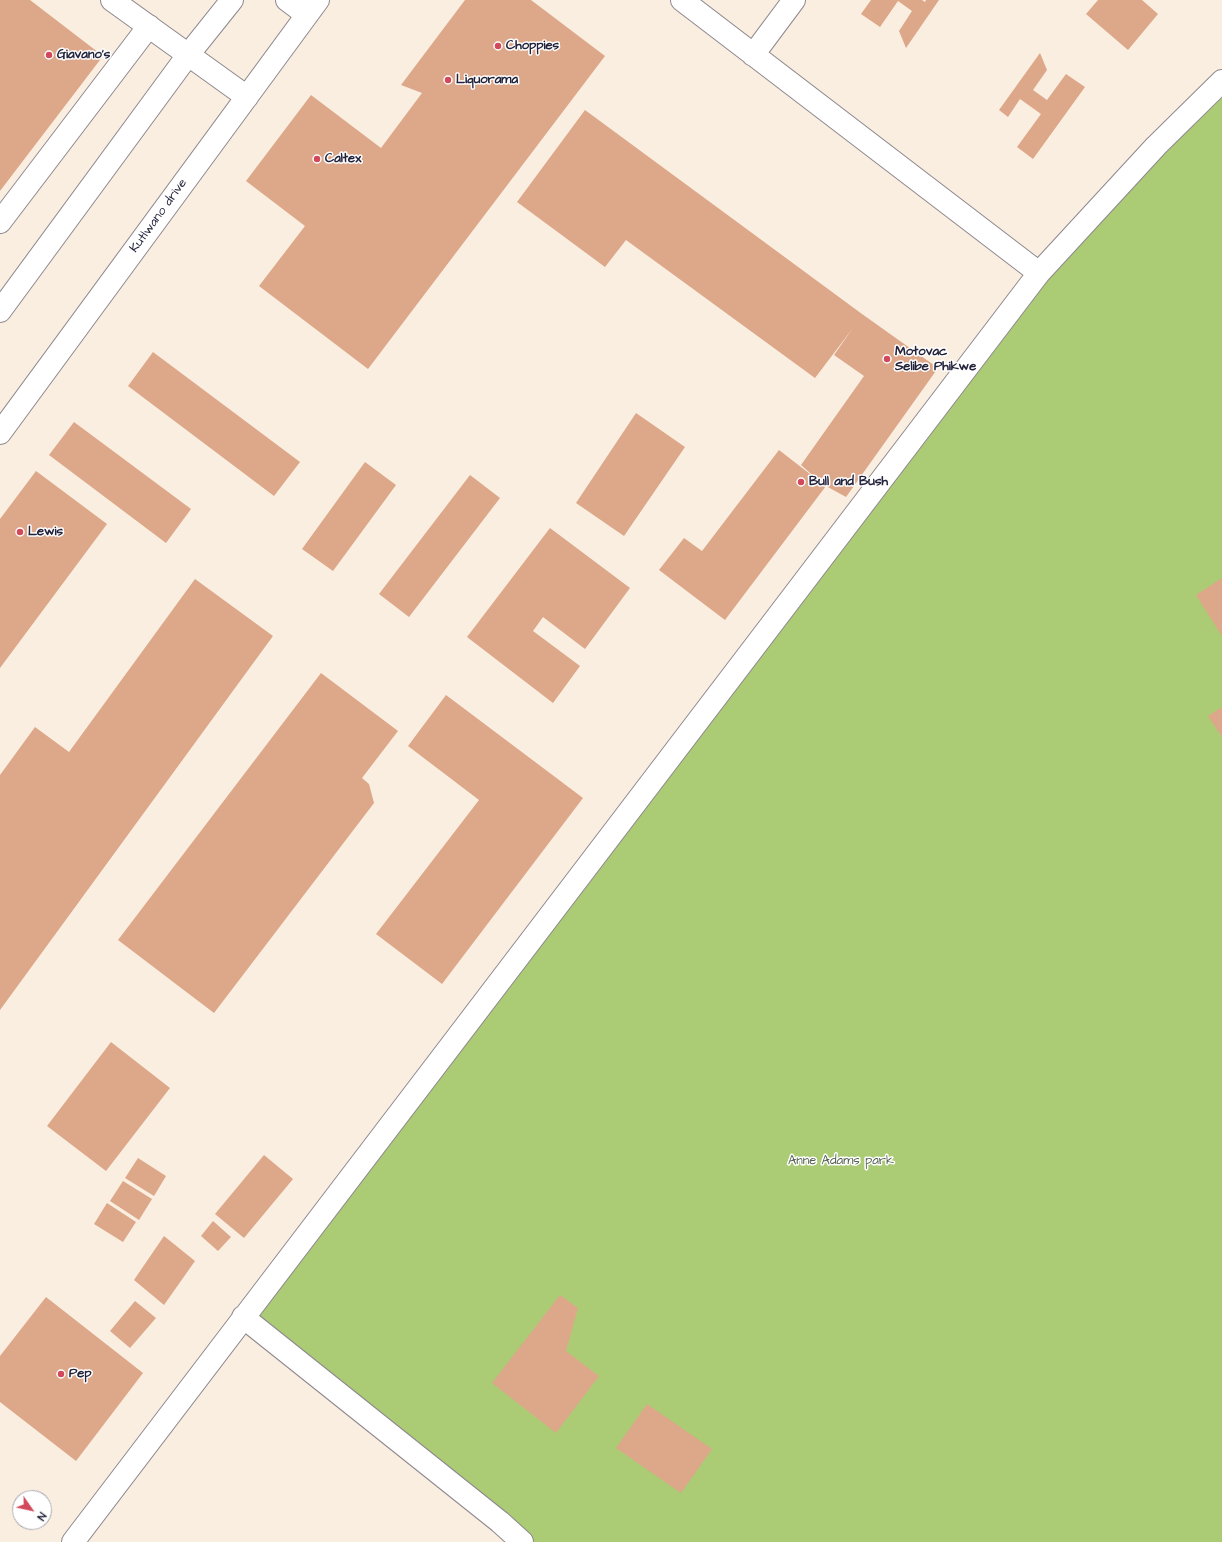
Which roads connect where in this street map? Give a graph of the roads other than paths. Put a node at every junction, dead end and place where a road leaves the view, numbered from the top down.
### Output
1 (112, 0) edge
2 (232, 0) edge
3 (287, 0) edge
4 (682, 0) edge
5 (794, 0) edge
6 (313, 7) edge
7 (149, 26) junction
8 (188, 55) junction
9 (753, 55) junction
10 (1222, 81) edge
11 (247, 97) junction
12 (0, 222) edge
13 (1039, 273) junction
14 (0, 311) edge
15 (0, 433) edge
16 (244, 1317) junction
17 (73, 1542) edge
18 (522, 1542) edge

1 - 7 street
2 - 8 street
3 - 6 street
4 - 9 street
5 - 9 street
6 - 11 street, Kutlwano drive
7 - 8 street
7 - 12 street
8 - 11 street
8 - 14 street
9 - 13 street
10 - 13 street
11 - 15 street, Kutlwano drive
13 - 16 street
16 - 17 street
16 - 18 street

